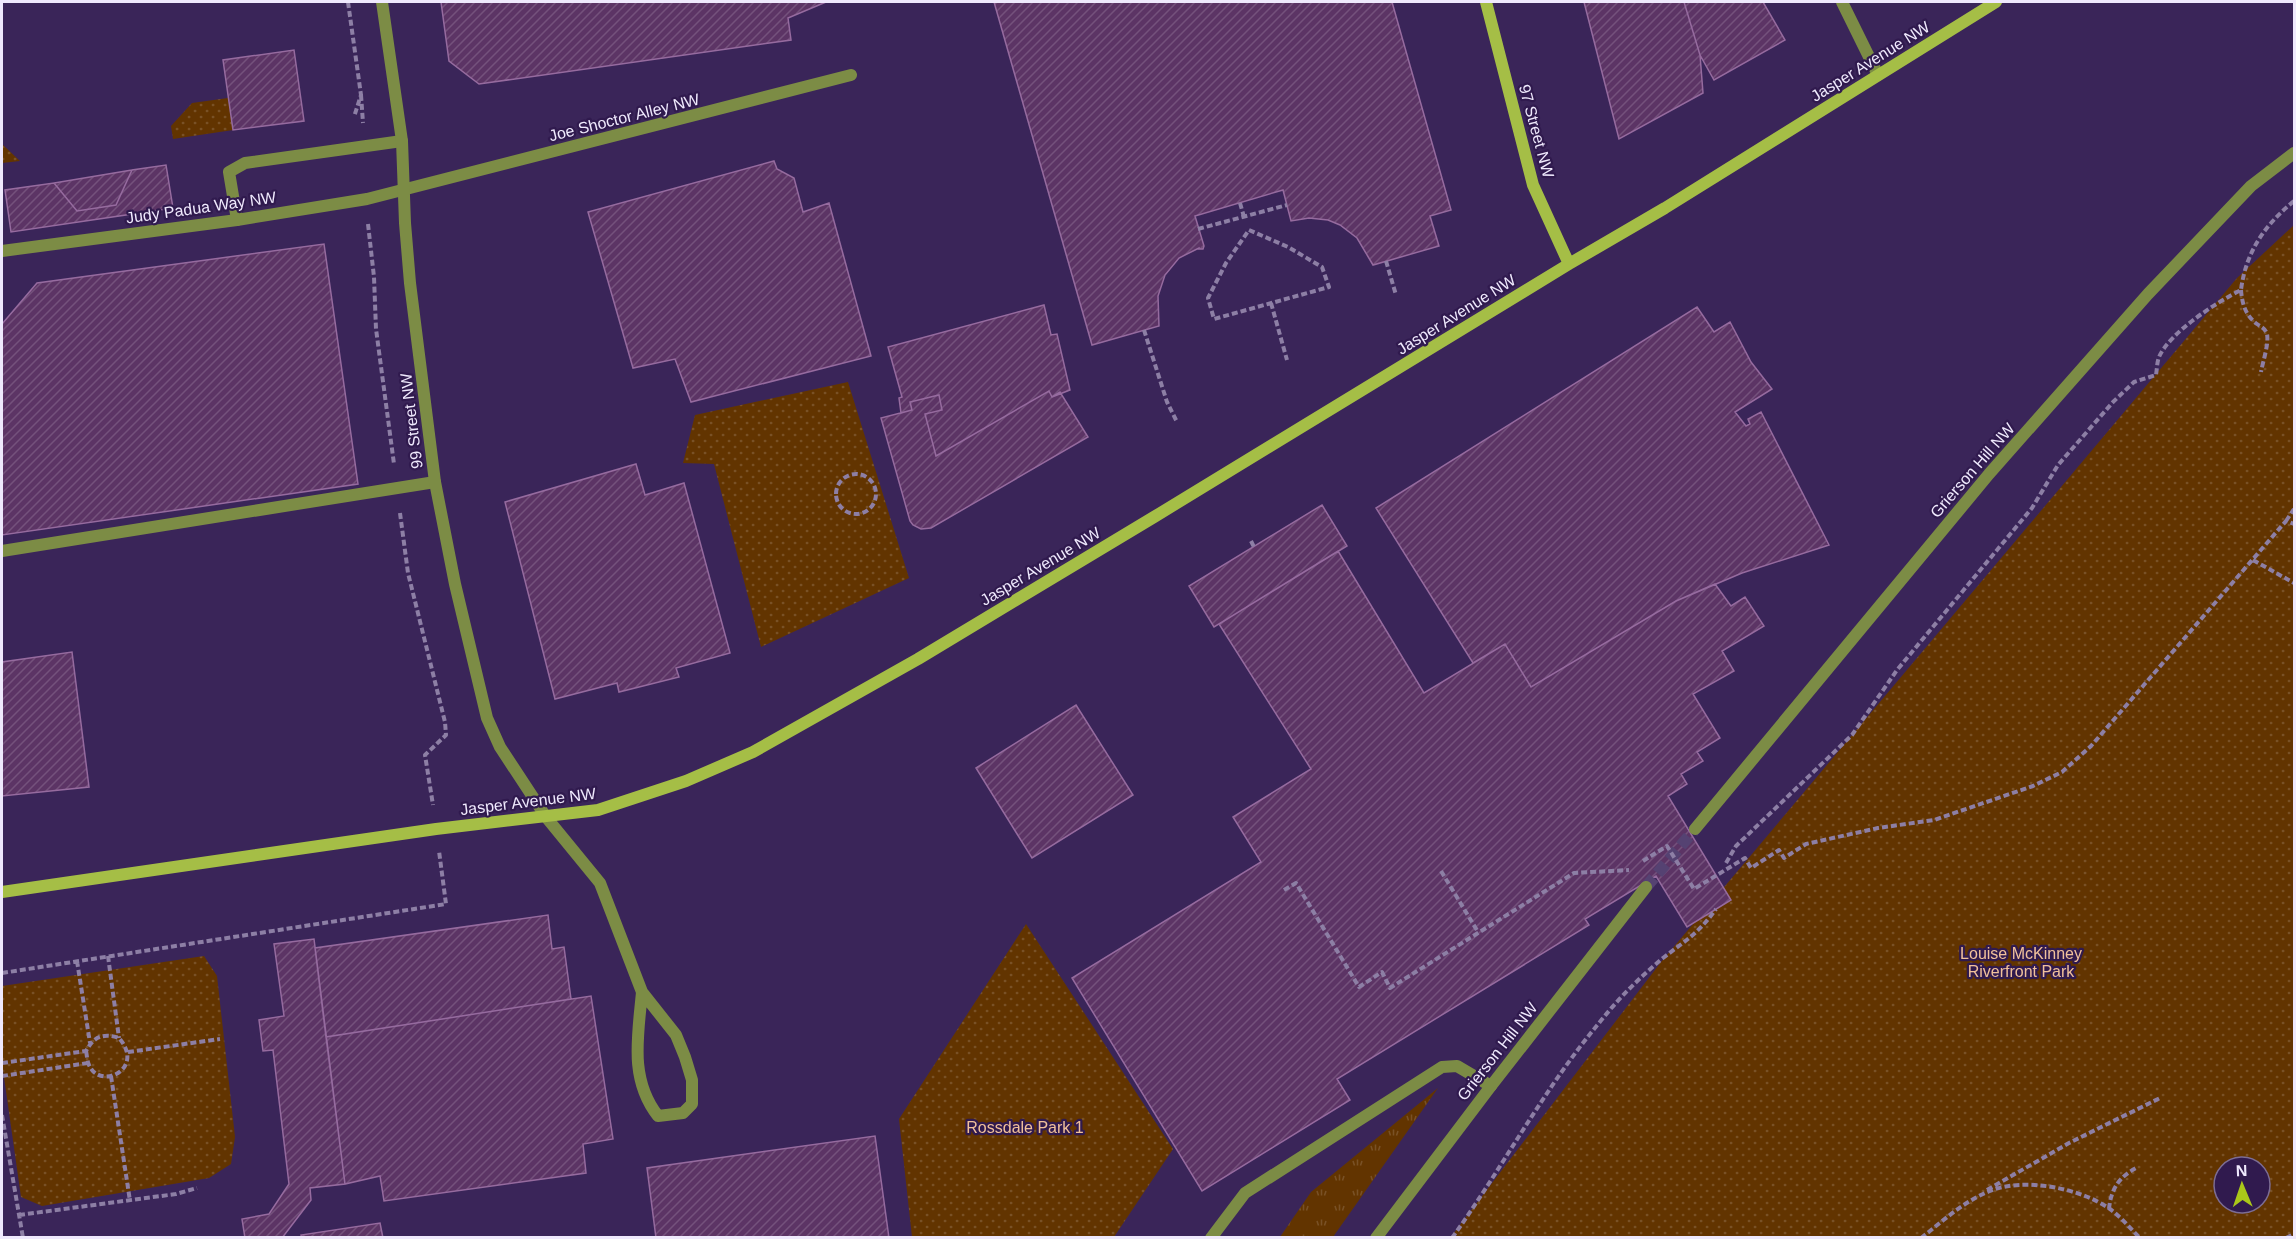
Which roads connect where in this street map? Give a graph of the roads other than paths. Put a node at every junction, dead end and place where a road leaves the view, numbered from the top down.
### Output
1 (382, 2) edge
2 (1486, 2) edge
3 (1842, 2) edge
4 (1996, 2) edge
5 (851, 75) dead end
6 (1878, 75) junction
7 (402, 141) junction
8 (2295, 153) edge
9 (405, 191) junction
10 (237, 220) junction
11 (2, 251) edge
12 (1569, 264) junction
13 (435, 482) junction
14 (2, 551) edge
15 (546, 817) junction
16 (1695, 829) tunnel mouth
17 (1646, 887) tunnel mouth
18 (2, 891) edge
19 (642, 992) junction
20 (1491, 1086) junction
21 (1211, 1238) edge
22 (1376, 1238) edge

1 - 7 street, 99 Street NW
2 - 12 main road, 97 Street NW
3 - 6 street
4 - 6 main road, Jasper Avenue NW
5 - 9 street, Joe Shoctor Alley NW
6 - 12 main road, Jasper Avenue NW
7 - 9 street, 99 Street NW
7 - 10 street
8 - 16 street, Grierson Hill NW
9 - 10 street, Judy Padua Way NW
9 - 13 street, 99 Street NW
10 - 11 street, Judy Padua Way NW
12 - 15 main road, Jasper Avenue NW
13 - 14 street
13 - 15 street, 99 Street NW
15 - 18 main road, Jasper Avenue NW
15 - 19 street, 99 Street NW
17 - 20 street, Grierson Hill NW
19 - 19 street
20 - 21 street
20 - 22 street, Grierson Hill NW

